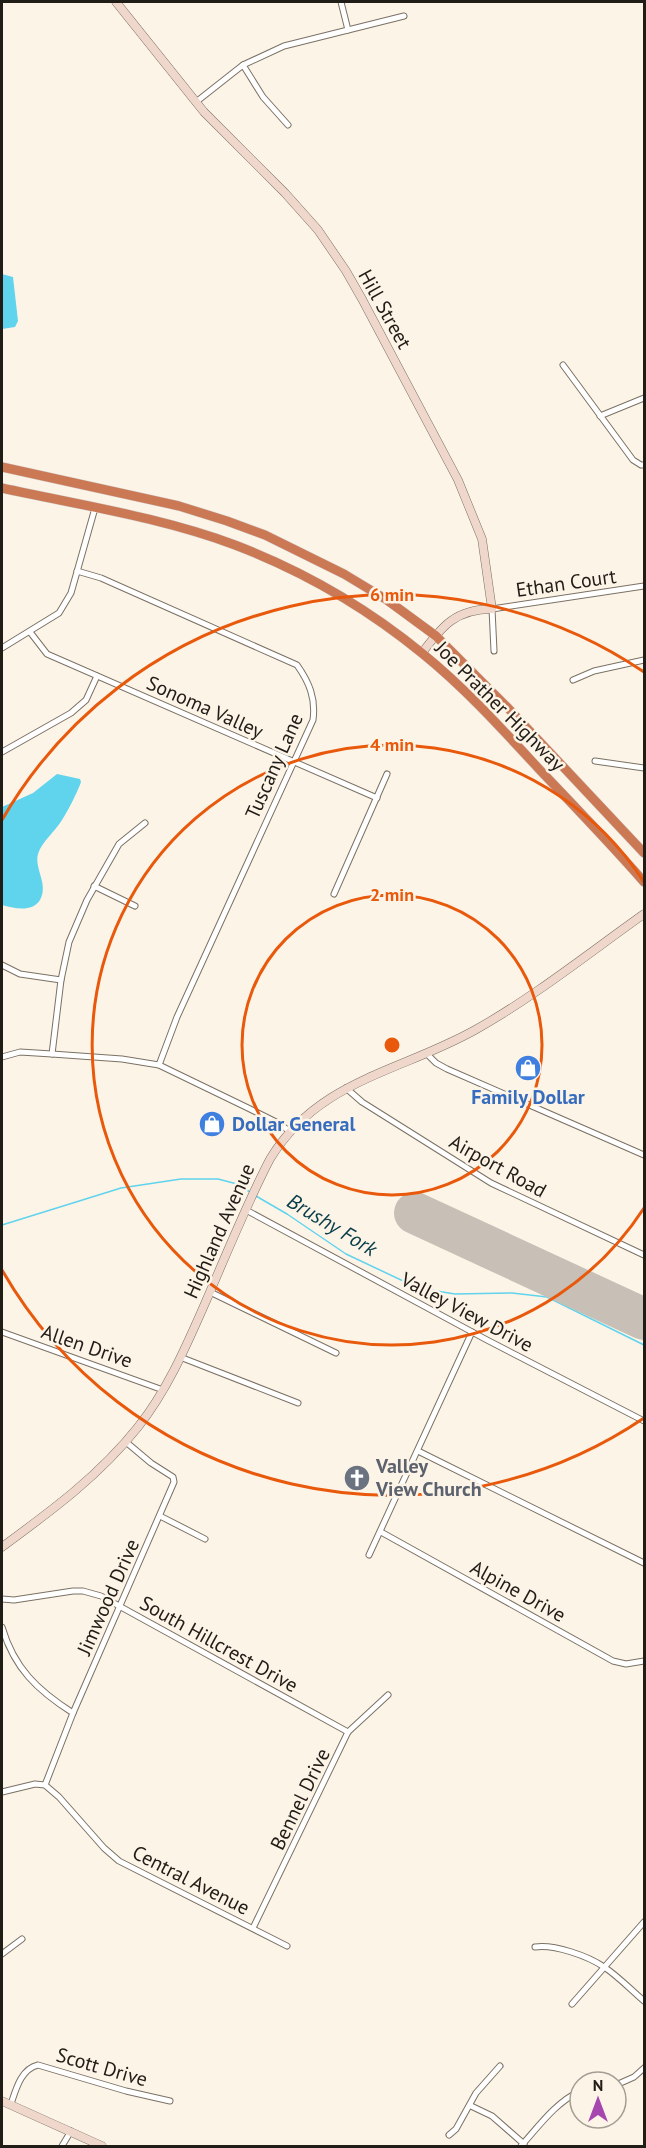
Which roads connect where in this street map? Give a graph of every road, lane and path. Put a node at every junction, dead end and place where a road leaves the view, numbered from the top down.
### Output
1 (116, 2) edge
2 (341, 2) edge
3 (404, 16) dead end
4 (348, 30) junction
5 (243, 65) junction
6 (196, 102) junction
7 (288, 125) dead end
8 (562, 365) dead end
9 (645, 398) edge
10 (600, 416) junction
11 (645, 465) edge
12 (2, 467) edge
13 (2, 488) edge
14 (95, 508) junction
15 (77, 572) junction
16 (645, 586) edge
17 (492, 609) junction
18 (30, 632) junction
19 (436, 636) junction
20 (2, 648) edge
21 (494, 651) dead end
22 (422, 653) junction
23 (645, 660) edge
24 (97, 676) junction
25 (573, 680) dead end
26 (2, 752) edge
27 (595, 761) dead end
28 (294, 762) junction
29 (645, 768) edge
30 (387, 774) dead end
31 (377, 798) junction
32 (145, 823) dead end
33 (645, 853) edge
34 (645, 882) edge
35 (94, 886) junction
36 (334, 894) dead end
37 (135, 906) dead end
38 (645, 914) edge
39 (2, 965) edge
40 (61, 980) junction
41 (426, 1053) junction
42 (52, 1054) junction
43 (2, 1057) edge
44 (159, 1065) junction
45 (346, 1088) junction
46 (289, 1131) junction
47 (645, 1155) edge
48 (247, 1206) junction
49 (645, 1255) edge
50 (210, 1292) junction
51 (2, 1332) edge
52 (472, 1332) junction
53 (336, 1353) dead end
54 (180, 1357) junction
55 (163, 1390) junction
56 (298, 1403) dead end
57 (645, 1420) edge
58 (126, 1442) junction
59 (418, 1451) junction
60 (160, 1516) junction
61 (381, 1532) junction
62 (205, 1539) dead end
63 (2, 1547) edge
64 (369, 1555) dead end
65 (645, 1563) edge
66 (2, 1599) edge
67 (121, 1606) junction
68 (2, 1626) edge
69 (645, 1661) edge
70 (388, 1695) dead end
71 (73, 1713) junction
72 (348, 1732) junction
73 (45, 1785) junction
74 (2, 1792) edge
75 (645, 1922) edge
76 (253, 1928) junction
77 (22, 1939) dead end
78 (287, 1946) dead end
79 (535, 1947) dead end
80 (2, 1954) edge
81 (603, 1966) junction
82 (645, 2001) edge
83 (572, 2004) dead end
84 (500, 2066) dead end
85 (645, 2068) edge
86 (628, 2080) edge
87 (568, 2097) edge
88 (2, 2101) edge
89 (170, 2101) dead end
90 (10, 2104) junction
91 (471, 2106) junction
92 (71, 2131) junction
93 (449, 2135) dead end
94 (522, 2145) edge
95 (63, 2146) edge
96 (102, 2146) edge

1 - 6 main road, Hill Street
2 - 4 street
3 - 4 street
4 - 5 street
5 - 6 street
5 - 7 street
6 - 17 main road, Hill Street
8 - 10 street
9 - 10 street
10 - 11 street
12 - 19 highway, Joe Prather Highway
13 - 14 highway, Joe Prather Highway
14 - 15 street
14 - 22 highway, Joe Prather Highway
15 - 18 street
15 - 28 street, Tuscany Lane
16 - 17 street, Ethan Court
17 - 19 main road
17 - 21 street
18 - 20 street
18 - 24 street, Sonoma Valley
19 - 22 main road
19 - 33 highway, Joe Prather Highway
22 - 34 highway, Joe Prather Highway
23 - 25 street
24 - 26 street
24 - 28 street, Sonoma Valley
27 - 29 street
28 - 31 street, Sonoma Valley
28 - 44 street, Tuscany Lane
30 - 31 street
31 - 36 street
32 - 35 street
35 - 37 street
35 - 40 street
38 - 41 main road, Highland Avenue
39 - 40 street
40 - 42 street
41 - 45 main road, Highland Avenue
41 - 47 street
42 - 43 street
42 - 44 street
44 - 46 street
45 - 46 main road, Highland Avenue
45 - 49 street, Airport Road
46 - 48 main road, Highland Avenue
48 - 50 main road, Highland Avenue
48 - 52 street, Valley View Drive
50 - 53 street
50 - 54 main road, Highland Avenue
51 - 55 street, Allen Drive
52 - 57 street, Valley View Drive
52 - 59 street
54 - 55 main road, Highland Avenue
54 - 56 street
55 - 58 main road, Highland Avenue
58 - 60 street, Jimwood Drive
58 - 63 main road, Highland Avenue
59 - 61 street
59 - 65 street
60 - 62 street
60 - 67 street, Jimwood Drive
61 - 64 street
61 - 69 street, Alpine Drive
66 - 67 street, South Hillcrest Drive
67 - 71 street, Jimwood Drive
67 - 72 street, South Hillcrest Drive
68 - 71 street
70 - 72 street, Bennel Drive
71 - 73 street, Jimwood Drive
72 - 76 street, Bennel Drive
73 - 74 street
73 - 76 street, Central Avenue
75 - 81 street
76 - 78 street, Central Avenue
77 - 80 street
79 - 81 street
81 - 82 street
81 - 83 street
84 - 91 street
85 - 86 street
87 - 94 street
88 - 90 main road
89 - 90 street, Scott Drive
90 - 92 main road
91 - 93 street
91 - 94 street
92 - 95 street
92 - 96 main road

